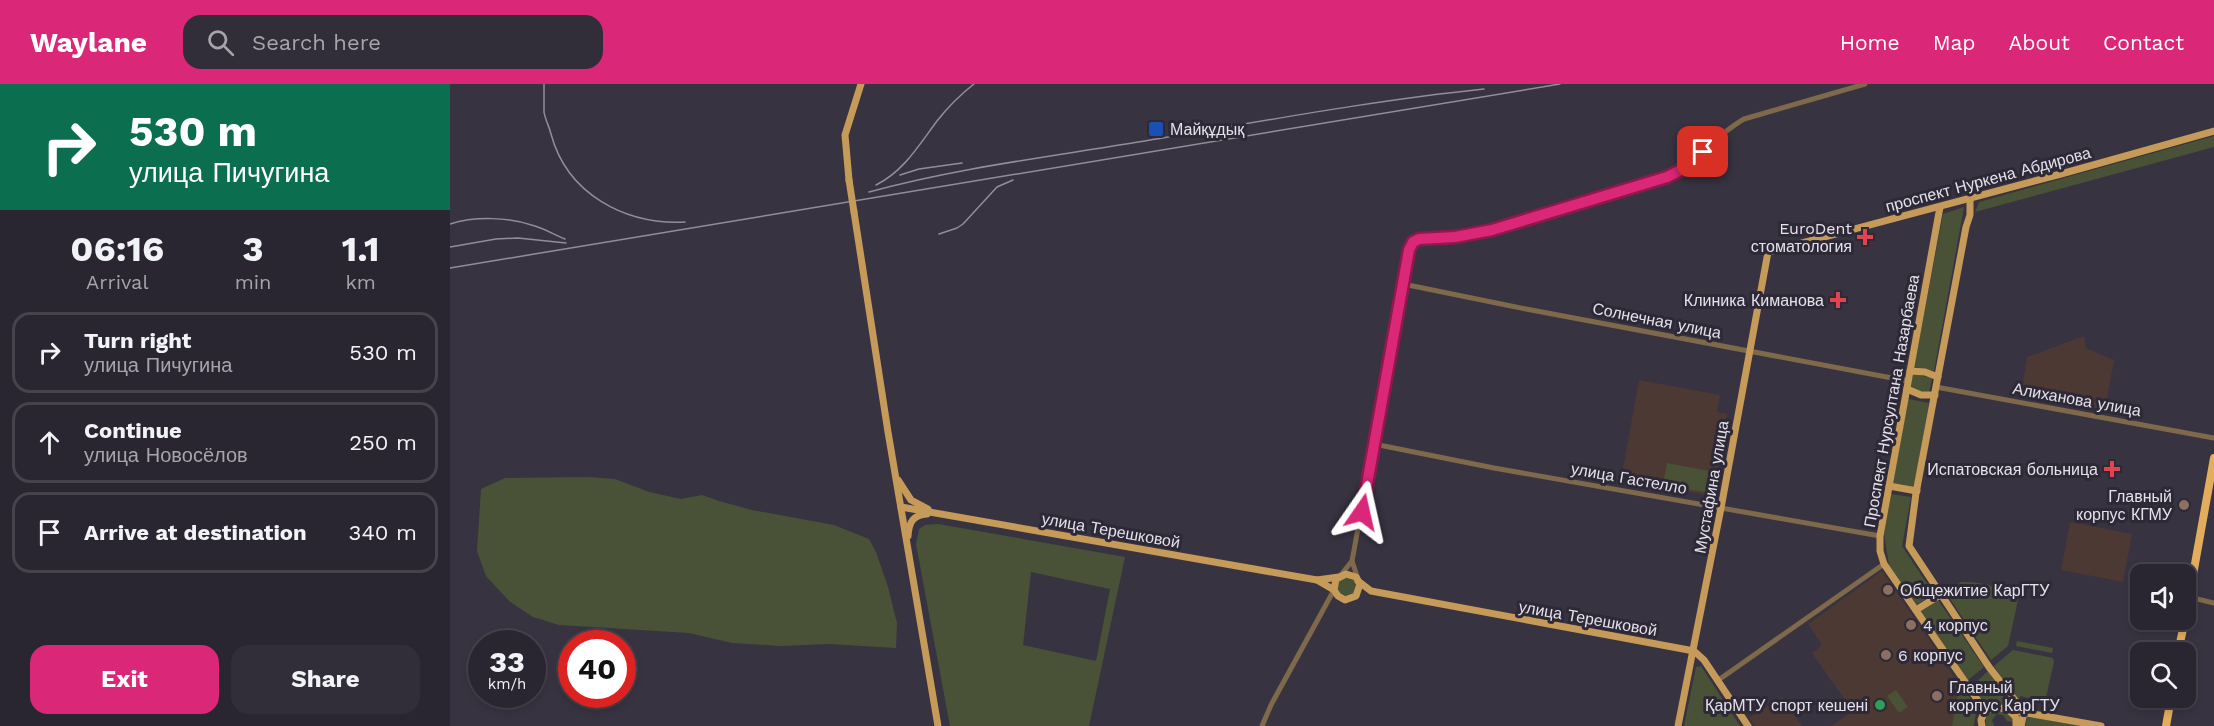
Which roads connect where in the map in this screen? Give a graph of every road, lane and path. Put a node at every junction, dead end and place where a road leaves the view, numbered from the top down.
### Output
1 (861, 84) edge
2 (1865, 84) edge
3 (2214, 131) edge
4 (1970, 198) junction
5 (1940, 207) junction
6 (1768, 252) joint
7 (1402, 284) junction
8 (1749, 351) junction
9 (1910, 371) junction
10 (1938, 377) junction
11 (1908, 381) junction
12 (1906, 389) junction
13 (1935, 391) junction
14 (2214, 438) edge
15 (1374, 444) junction
16 (2214, 458) edge
17 (896, 477) junction
18 (1889, 486) junction
19 (1917, 491) junction
20 (901, 507) junction
21 (1721, 508) junction
22 (939, 513) junction
23 (1880, 536) junction
24 (908, 545) junction
25 (1352, 561) junction
26 (1884, 564) junction
27 (2195, 564) edge
28 (1339, 577) junction
29 (1317, 580) junction
30 (1359, 580) junction
31 (1334, 590) junction
32 (1371, 591) junction
33 (1940, 595) junction
34 (1356, 596) junction
35 (1341, 598) junction
36 (2196, 599) edge
37 (1328, 602) junction
38 (2214, 603) edge
39 (1916, 610) junction
40 (1694, 651) junction
41 (1690, 667) junction
42 (1708, 667) junction
43 (1717, 681) junction
44 (2169, 708) edge
45 (1984, 713) junction
46 (2018, 717) edge
47 (938, 726) edge
48 (1262, 726) edge
49 (1678, 726) edge
50 (1748, 726) edge
51 (1982, 726) edge
52 (2021, 726) edge
53 (2101, 726) edge
54 (2166, 726) edge

1 - 17 main road, bridge
2 - 7 street
3 - 4 main road, проспект Нуркена Абдирова
4 - 5 main road, проспект Нуркена Абдирова
4 - 10 main road
5 - 6 main road, проспект Нуркена Абдирова
5 - 9 main road, Проспект Нурсултана Назарбаева
6 - 8 main road, Мустафина улица
7 - 8 street, Солнечная улица
7 - 15 street
8 - 11 street, Солнечная улица
8 - 21 main road, Мустафина улица
9 - 10 main road
9 - 11 main road, Проспект Нурсултана Назарбаева
10 - 13 main road
11 - 12 main road, Проспект Нурсултана Назарбаева
12 - 13 main road
12 - 18 main road, Проспект Нурсултана Назарбаева
13 - 14 street, Алиханова улица
13 - 19 main road
15 - 21 street, улица Гастелло
15 - 25 street
16 - 27 highway
17 - 20 main road
17 - 22 main road
18 - 19 main road
18 - 23 main road, Проспект Нурсултана Назарбаева
19 - 33 main road
20 - 22 main road, улица Терешковой
20 - 24 main road
21 - 23 street, улица Гастелло
21 - 40 main road, Мустафина улица
22 - 24 main road
22 - 29 main road, улица Терешковой
23 - 26 main road, Проспект Нурсултана Назарбаева
24 - 47 main road
25 - 28 street
25 - 30 street
26 - 39 main road, Проспект Нурсултана Назарбаева
26 - 43 street
28 - 29 main road, улица Терешковой
28 - 30 main road, улица Терешковой
28 - 31 main road
29 - 31 main road, улица Терешковой
30 - 32 main road
30 - 34 main road
31 - 35 main road, улица Терешковой
31 - 37 street
32 - 34 main road, улица Терешковой
32 - 40 main road, улица Терешковой
33 - 39 main road
33 - 46 main road
34 - 35 main road, улица Терешковой
35 - 37 street
36 - 38 street
37 - 48 street
39 - 45 main road, Проспект Нурсултана Назарбаева
40 - 41 main road, Мустафина улица
40 - 42 main road
41 - 42 main road
41 - 49 main road, Мустафина улица
42 - 43 main road
43 - 50 main road
44 - 54 highway
45 - 46 main road
45 - 51 main road
46 - 52 main road
46 - 53 main road

